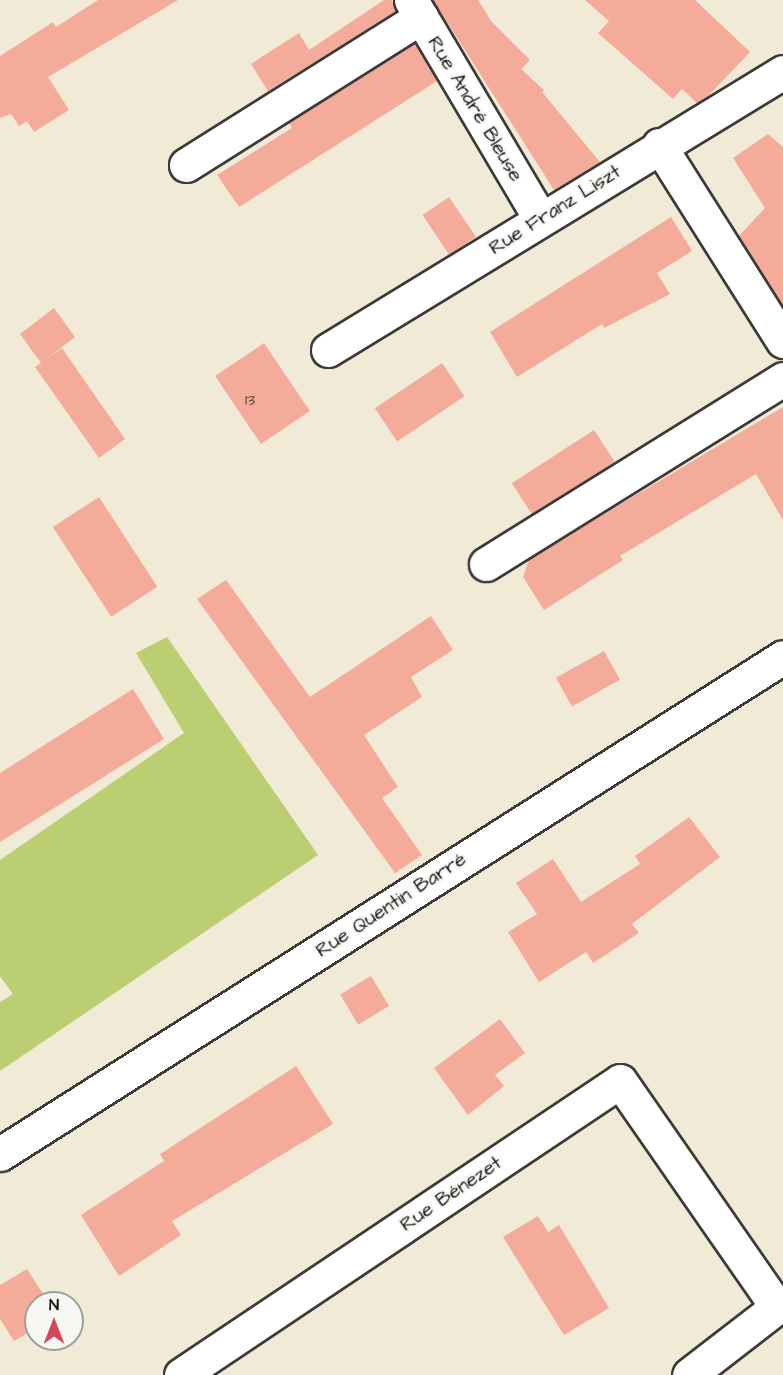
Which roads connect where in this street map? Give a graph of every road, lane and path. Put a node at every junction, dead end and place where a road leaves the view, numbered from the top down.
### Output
1 (416, 8) edge
2 (783, 72) edge
3 (659, 146) junction
4 (186, 165) dead end
5 (540, 218) junction
6 (783, 340) edge
7 (328, 350) dead end
8 (783, 379) edge
9 (486, 564) dead end
10 (783, 657) edge
11 (0, 1154) edge
12 (181, 1375) edge
13 (689, 1375) edge

1 - 4 street
1 - 5 street, Rue André Bleuse
2 - 3 street, Rue Franz Liszt
3 - 5 street, Rue Franz Liszt
3 - 6 street
5 - 7 street, Rue Franz Liszt
8 - 9 street
10 - 11 street, Rue Quentin Barré
12 - 13 street, Rue Bénezet

